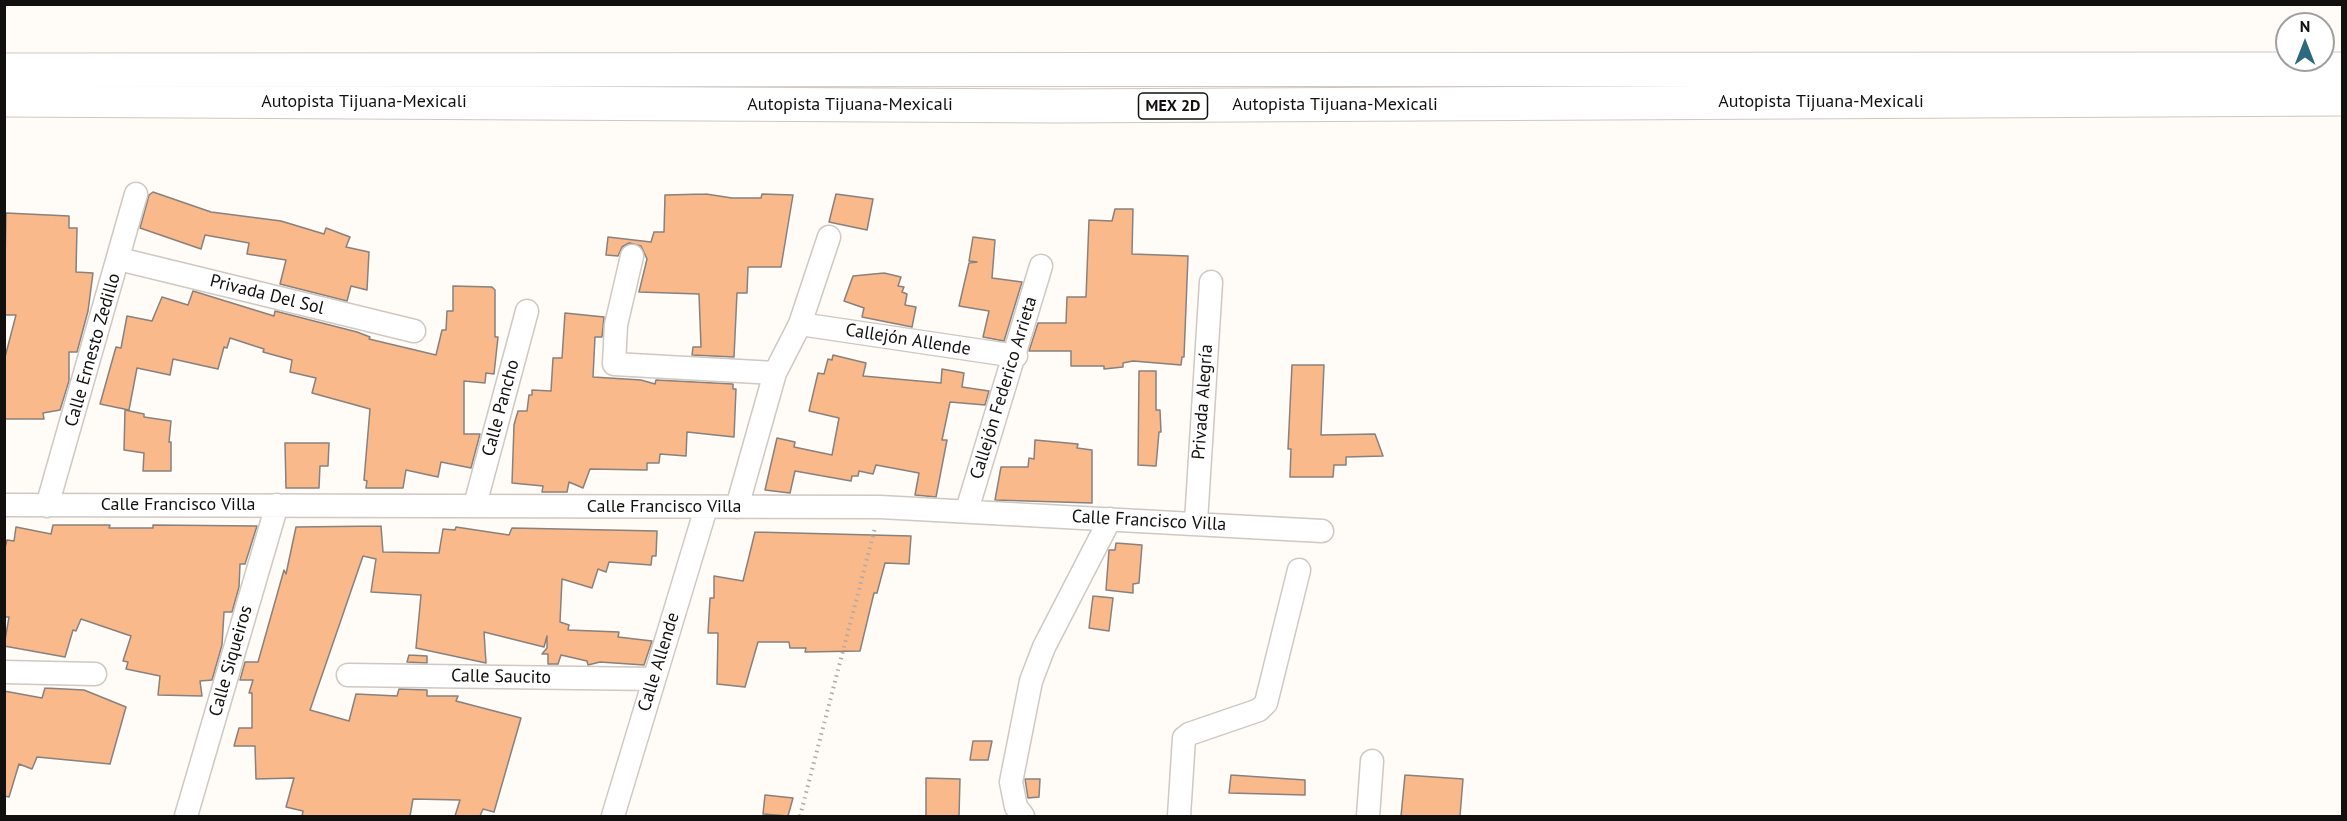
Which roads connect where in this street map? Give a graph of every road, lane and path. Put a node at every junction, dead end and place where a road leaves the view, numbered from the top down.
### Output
1 (2343, 69) edge
2 (4, 70) edge
3 (2343, 99) edge
4 (4, 100) edge
5 (136, 194) dead end
6 (829, 237) dead end
7 (632, 256) dead end
8 (119, 259) junction
9 (1041, 266) dead end
10 (1211, 282) dead end
11 (527, 311) dead end
12 (800, 324) junction
13 (414, 331) dead end
14 (1016, 356) junction
15 (775, 373) junction
16 (4, 505) edge
17 (277, 505) junction
18 (47, 506) junction
19 (475, 506) junction
20 (737, 507) junction
21 (880, 507) junction
22 (706, 508) junction
23 (967, 510) junction
24 (1110, 519) junction
25 (1196, 522) junction
26 (1322, 531) dead end
27 (1299, 570) dead end
28 (4, 672) edge
29 (95, 674) dead end
30 (348, 675) dead end
31 (654, 679) junction
32 (1372, 761) dead end
33 (186, 816) edge
34 (613, 816) edge
35 (800, 816) edge
36 (1023, 816) edge
37 (1179, 816) edge
38 (1368, 816) edge

1 - 2 highway, Autopista Tijuana-Mexicali / MEX 2D
3 - 4 highway, Autopista Tijuana-Mexicali / MEX 2D
5 - 8 street, Calle Ernesto Zedillo
6 - 12 street
7 - 15 street
8 - 13 street, Privada Del Sol
8 - 18 street, Calle Ernesto Zedillo
9 - 14 street, Callejón Federico Arrieta
10 - 25 street, Privada Alegría
11 - 19 street, Calle Pancho
12 - 14 street, Callejón Allende
12 - 15 street
14 - 23 street, Callejón Federico Arrieta
15 - 20 street
16 - 18 street, Calle Francisco Villa
17 - 18 street, Calle Francisco Villa
17 - 19 street, Calle Francisco Villa
17 - 33 street, Calle Siqueiros
19 - 22 street, Calle Francisco Villa
20 - 21 street, Calle Francisco Villa
20 - 22 street, Calle Francisco Villa
21 - 23 street, Calle Francisco Villa
21 - 35 path
22 - 31 street, Calle Allende
23 - 24 street, Calle Francisco Villa
24 - 25 street, Calle Francisco Villa
24 - 36 street
25 - 26 street, Calle Francisco Villa
27 - 37 street
28 - 29 street
30 - 31 street, Calle Saucito
31 - 34 street, Calle Allende
32 - 38 street

